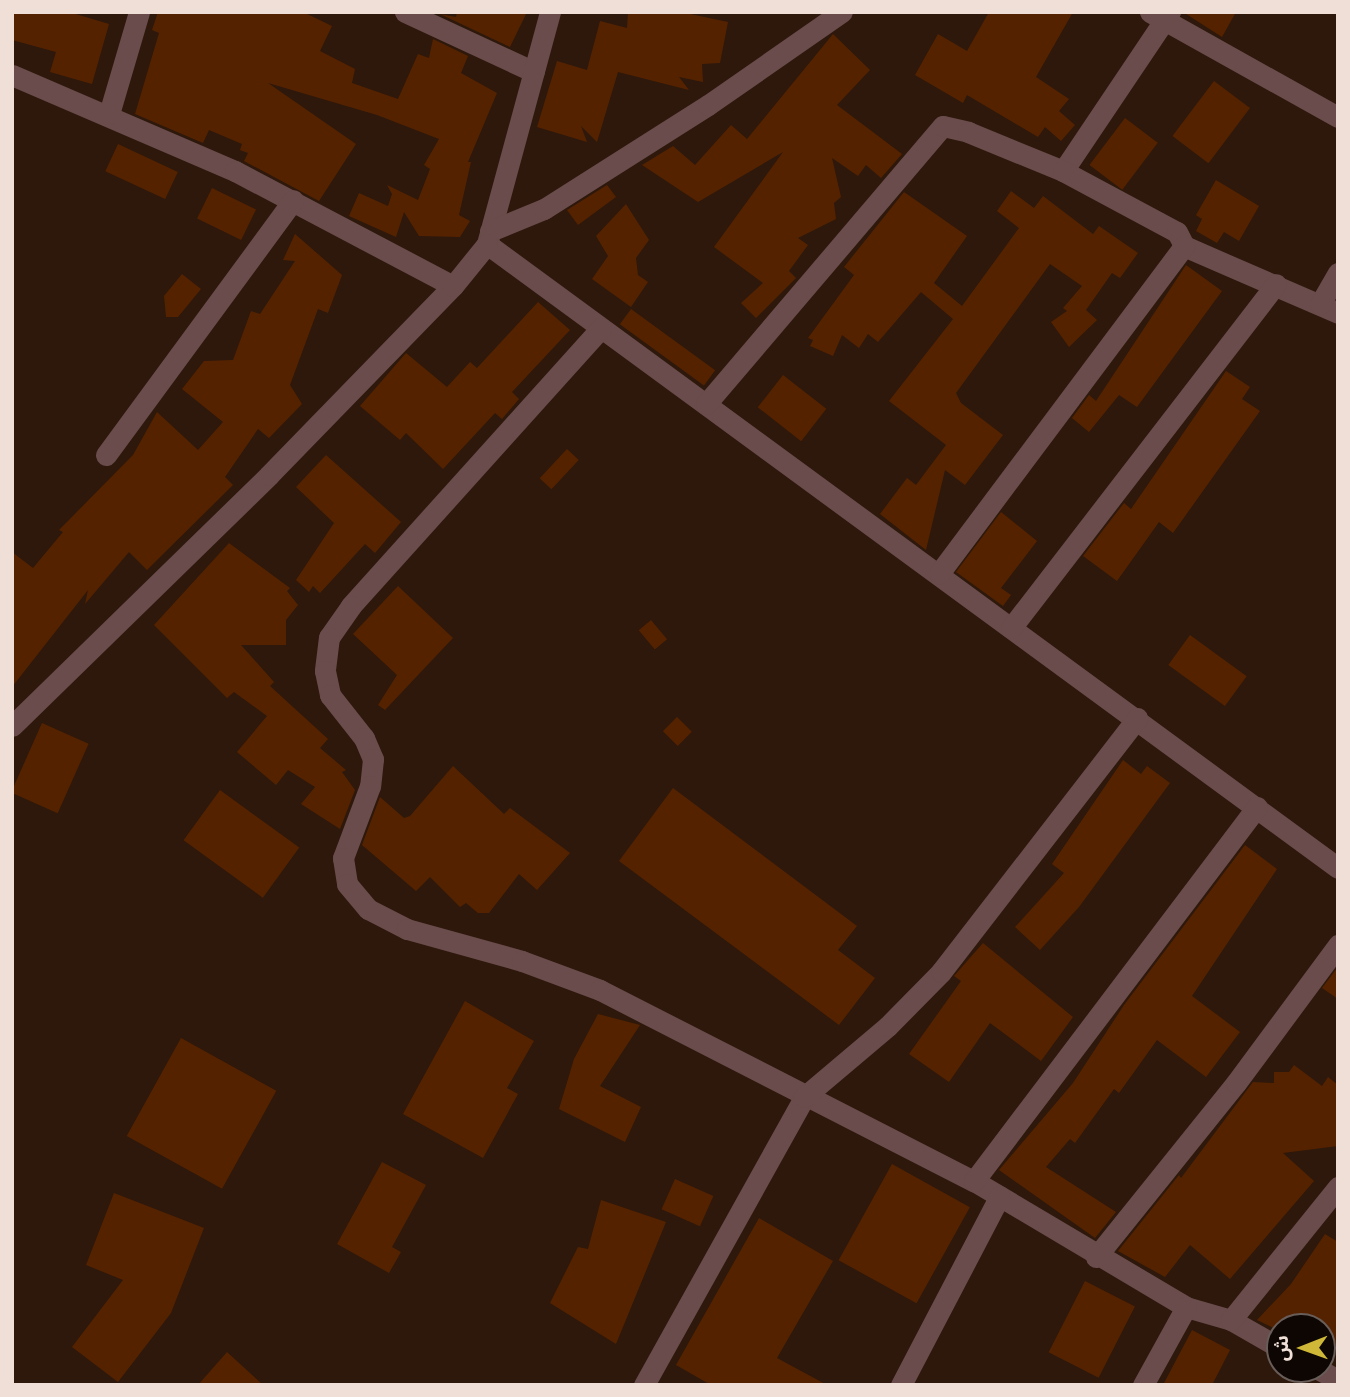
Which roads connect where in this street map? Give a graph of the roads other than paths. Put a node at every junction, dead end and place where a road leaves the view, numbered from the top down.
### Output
1 (139, 12) edge
2 (405, 12) edge
3 (550, 12) edge
4 (842, 12) edge
5 (1161, 15) edge
6 (534, 72) junction
7 (12, 75) edge
8 (109, 114) junction
9 (1338, 117) edge
10 (1063, 171) junction
11 (293, 200) junction
12 (488, 238) junction
13 (1184, 246) junction
14 (1338, 273) edge
15 (1276, 284) junction
16 (453, 286) junction
17 (1329, 308) edge
18 (601, 328) junction
19 (706, 404) junction
20 (106, 456) dead end
21 (939, 573) junction
22 (1012, 628) junction
23 (1137, 718) junction
24 (12, 726) edge
25 (1256, 807) junction
26 (1338, 868) edge
27 (1338, 945) edge
28 (804, 1097) junction
29 (974, 1181) junction
30 (1338, 1187) edge
31 (1000, 1196) junction
32 (1096, 1257) junction
33 (1186, 1307) junction
34 (1231, 1320) junction
35 (1266, 1340) edge
36 (644, 1385) edge
37 (901, 1385) edge
38 (1143, 1385) edge

1 - 8 street
2 - 6 street
3 - 6 street
4 - 12 street
5 - 9 street
5 - 10 street
6 - 12 street
7 - 8 street
8 - 11 street
10 - 13 street
10 - 19 street
11 - 16 street
11 - 20 street
12 - 16 street
12 - 18 street
13 - 15 street
13 - 21 street
14 - 17 street
15 - 17 street
15 - 22 street
16 - 24 street
18 - 19 street
18 - 28 street
19 - 21 street
21 - 22 street
22 - 23 street
23 - 25 street
23 - 28 street
25 - 26 street
25 - 29 street
27 - 32 street
28 - 29 street
28 - 36 street
29 - 31 street
30 - 34 street
31 - 32 street
31 - 37 street
32 - 33 street
33 - 34 street
33 - 38 street
34 - 35 street

